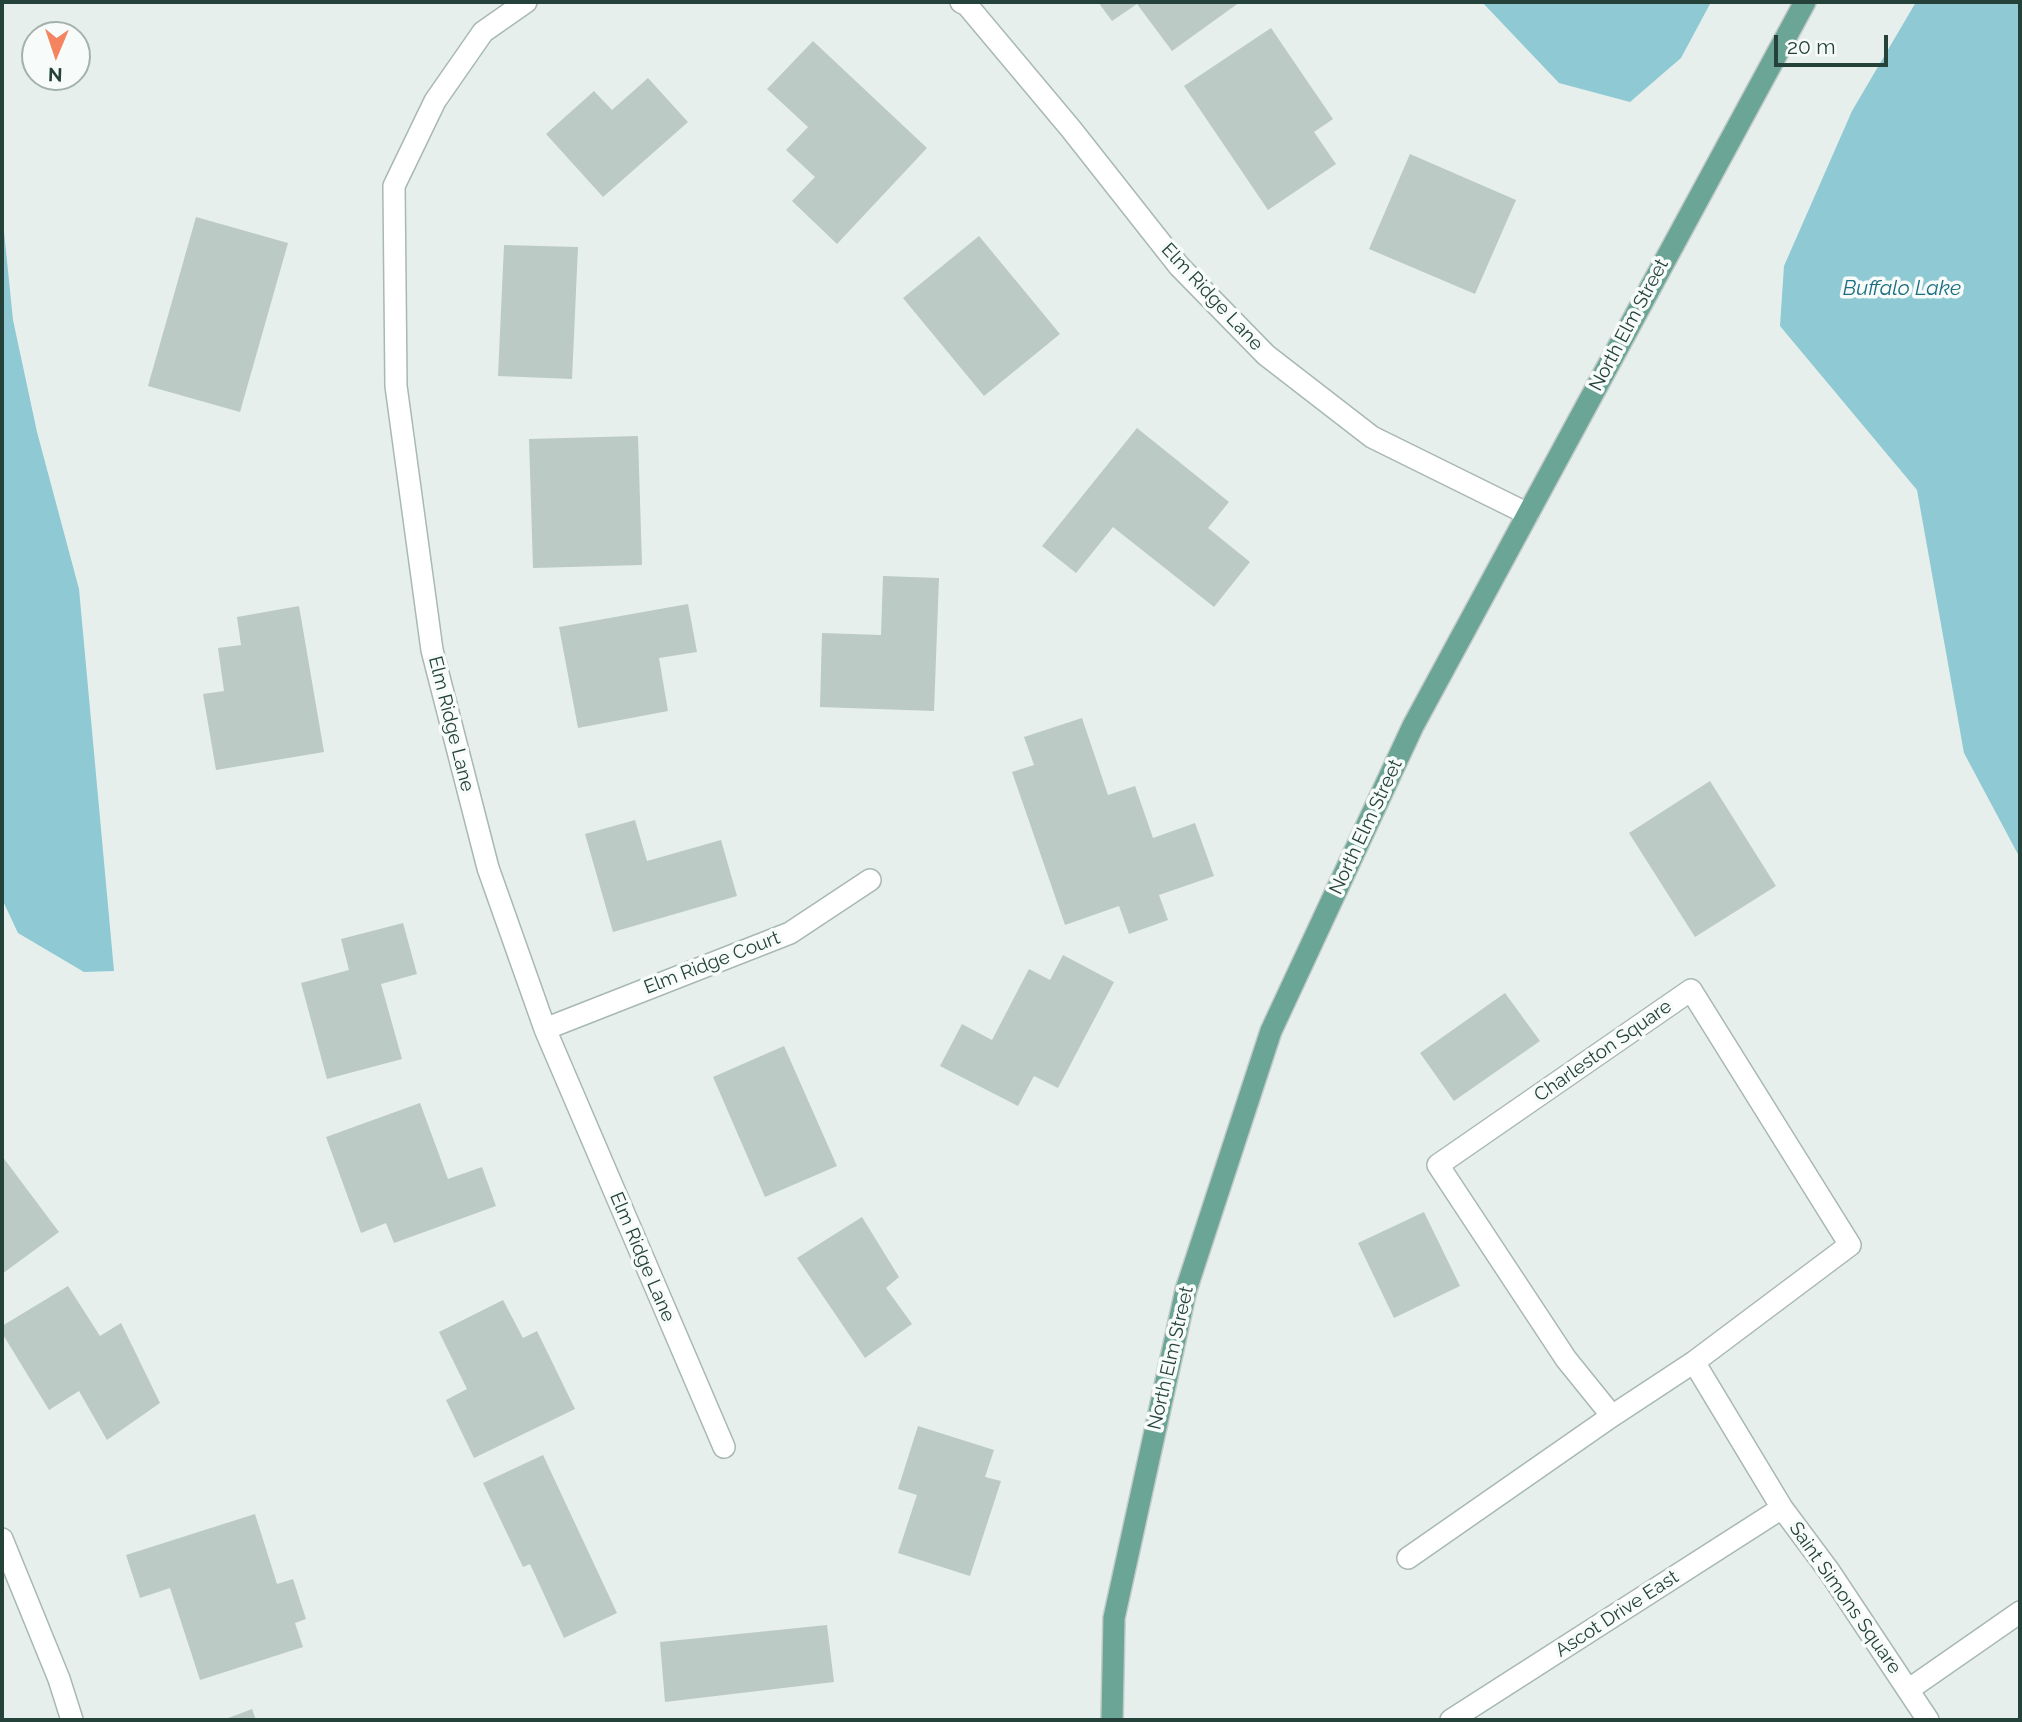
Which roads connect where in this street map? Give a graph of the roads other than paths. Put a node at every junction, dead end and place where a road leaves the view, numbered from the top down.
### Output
1 (526, 2) edge
2 (961, 2) edge
3 (1805, 2) edge
4 (1528, 514) junction
5 (870, 880) dead end
6 (545, 1029) junction
7 (1694, 1362) junction
8 (1612, 1416) junction
9 (724, 1447) dead end
10 (1782, 1508) junction
11 (2, 1539) edge
12 (1408, 1558) dead end
13 (2020, 1612) edge
14 (1908, 1689) junction
15 (72, 1720) edge
16 (1112, 1720) edge
17 (1451, 1720) edge
18 (1928, 1720) edge

1 - 6 street, Elm Ridge Lane
2 - 4 street, Elm Ridge Lane
3 - 4 main road, North Elm Street
4 - 16 main road, North Elm Street
5 - 6 street, Elm Ridge Court
6 - 9 street, Elm Ridge Lane
7 - 8 street, Charleston Square
7 - 8 street, Charleston Square
7 - 10 street
8 - 12 street
10 - 14 street, Saint Simons Square
10 - 17 street, Ascot Drive East
11 - 15 street
13 - 14 street, Saint Simons Square
14 - 18 street, Saint Simons Square

